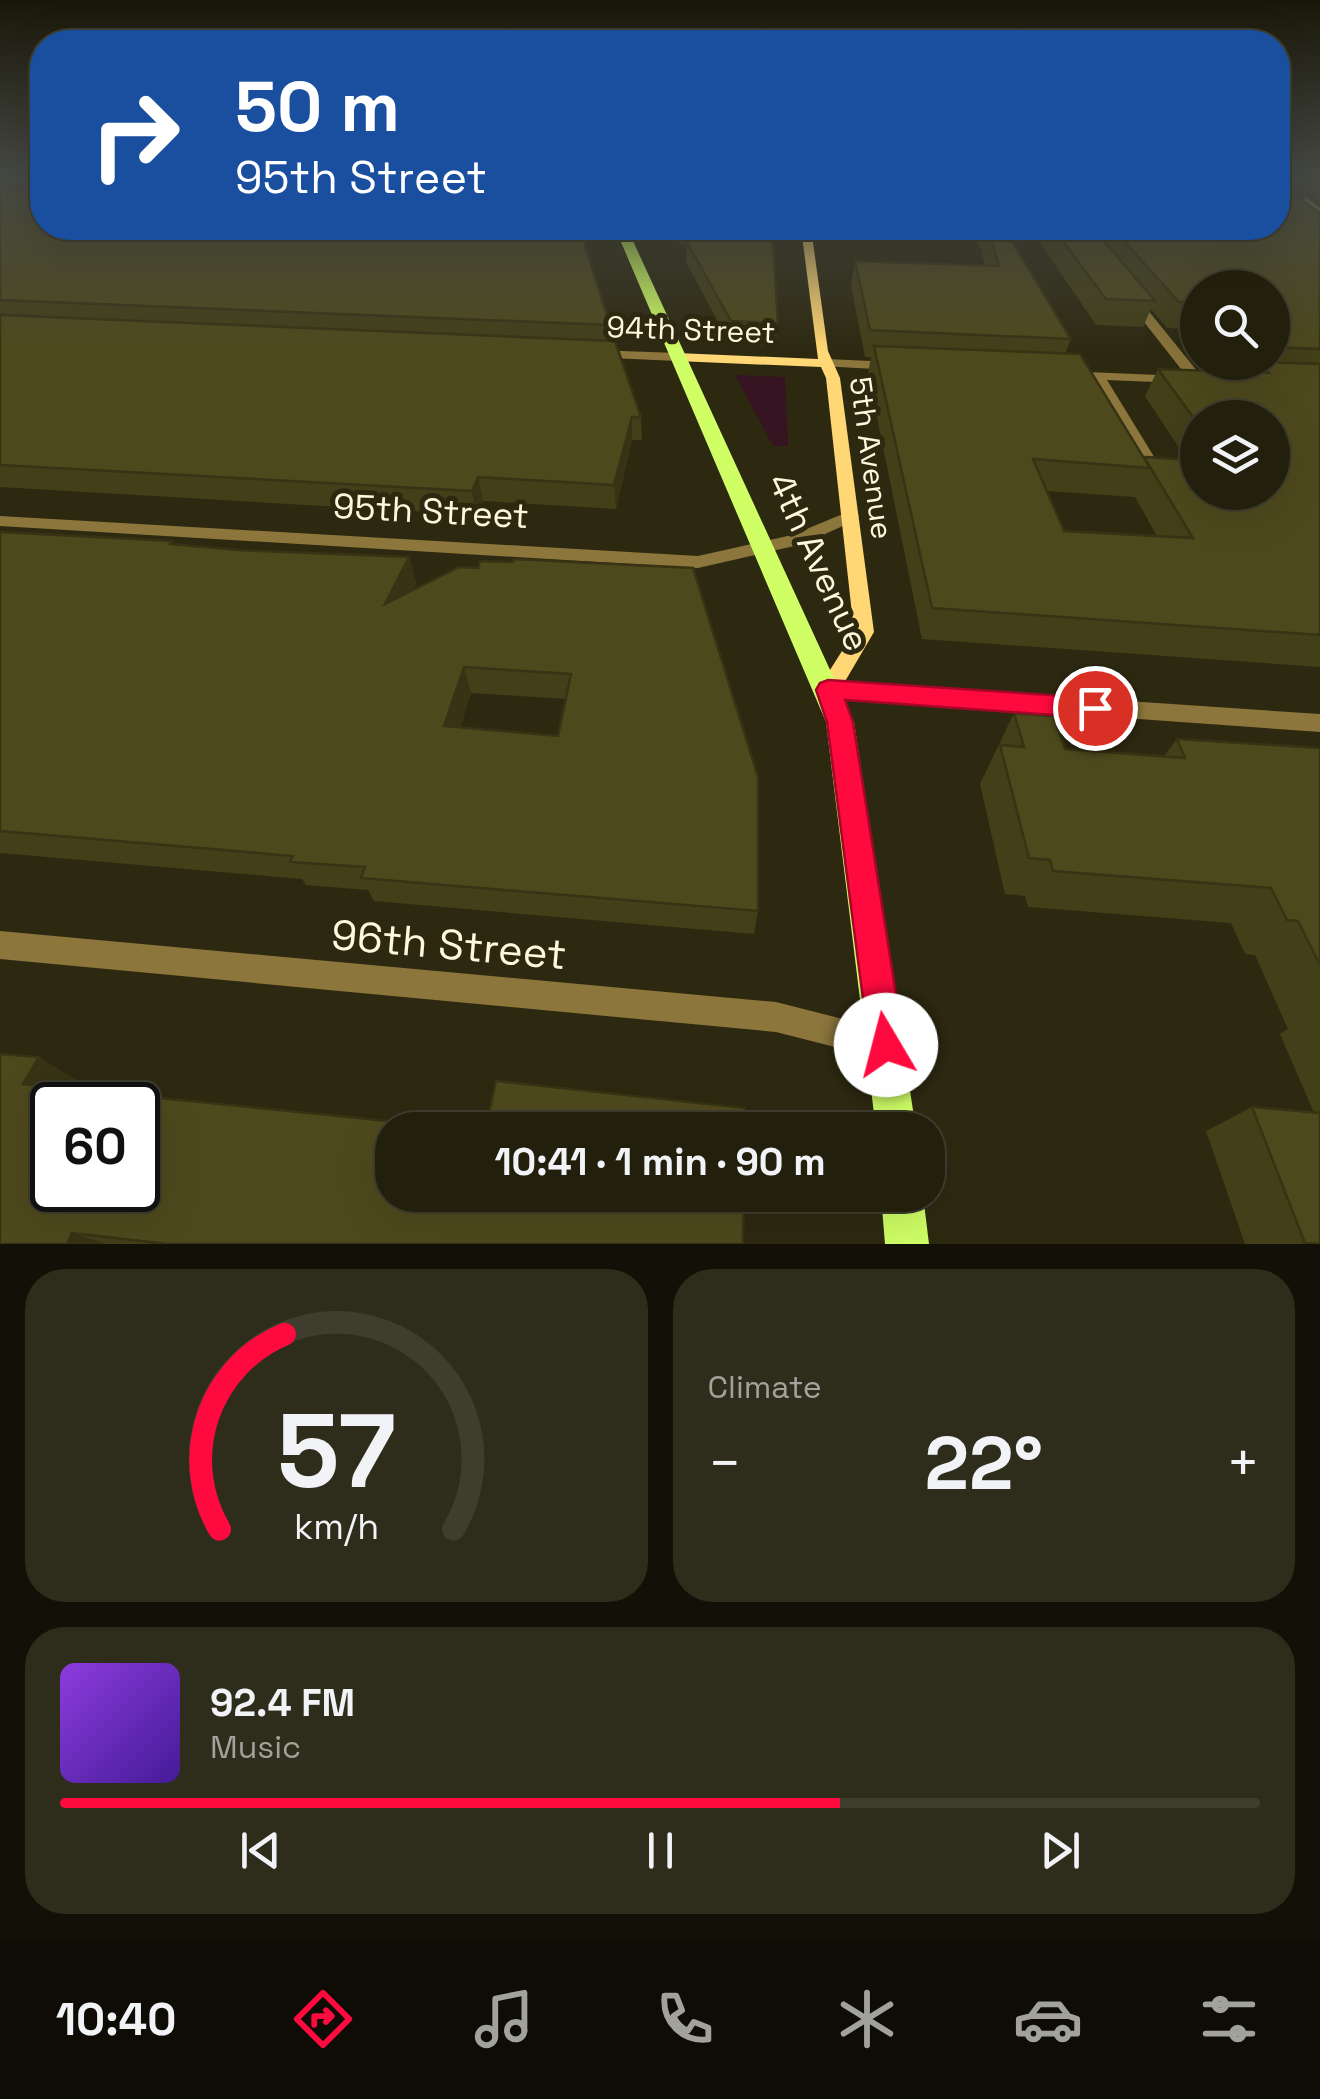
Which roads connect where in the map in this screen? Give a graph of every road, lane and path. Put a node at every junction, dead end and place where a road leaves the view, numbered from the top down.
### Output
1 (626, 240) edge
2 (807, 240) edge
3 (1126, 289) edge
4 (584, 354) edge
5 (677, 357) junction
6 (1180, 358) edge
7 (826, 363) junction
8 (909, 367) edge
9 (1043, 373) edge
10 (1097, 375) junction
11 (1180, 379) edge
12 (1156, 473) edge
13 (850, 516) junction
14 (0, 520) edge
15 (762, 550) junction
16 (828, 690) junction
17 (1320, 723) edge
18 (0, 944) edge
19 (886, 1045) junction
20 (894, 1112) edge
21 (904, 1212) edge
22 (907, 1244) edge

1 - 5 main road, 4th Avenue
2 - 7 street, 5th Avenue
3 - 6 street
4 - 5 street, 94th Street
5 - 7 street, 94th Street
5 - 15 main road, 4th Avenue
7 - 8 street, 94th Street
7 - 13 street, 5th Avenue
9 - 10 street
10 - 11 street
10 - 12 street
13 - 15 street, 95th Street
13 - 16 street, 5th Avenue
14 - 15 street, 95th Street
15 - 16 main road, 4th Avenue
16 - 17 street
16 - 19 main road, 4th Avenue
18 - 19 street, 96th Street
19 - 20 main road, 4th Avenue
21 - 22 main road

